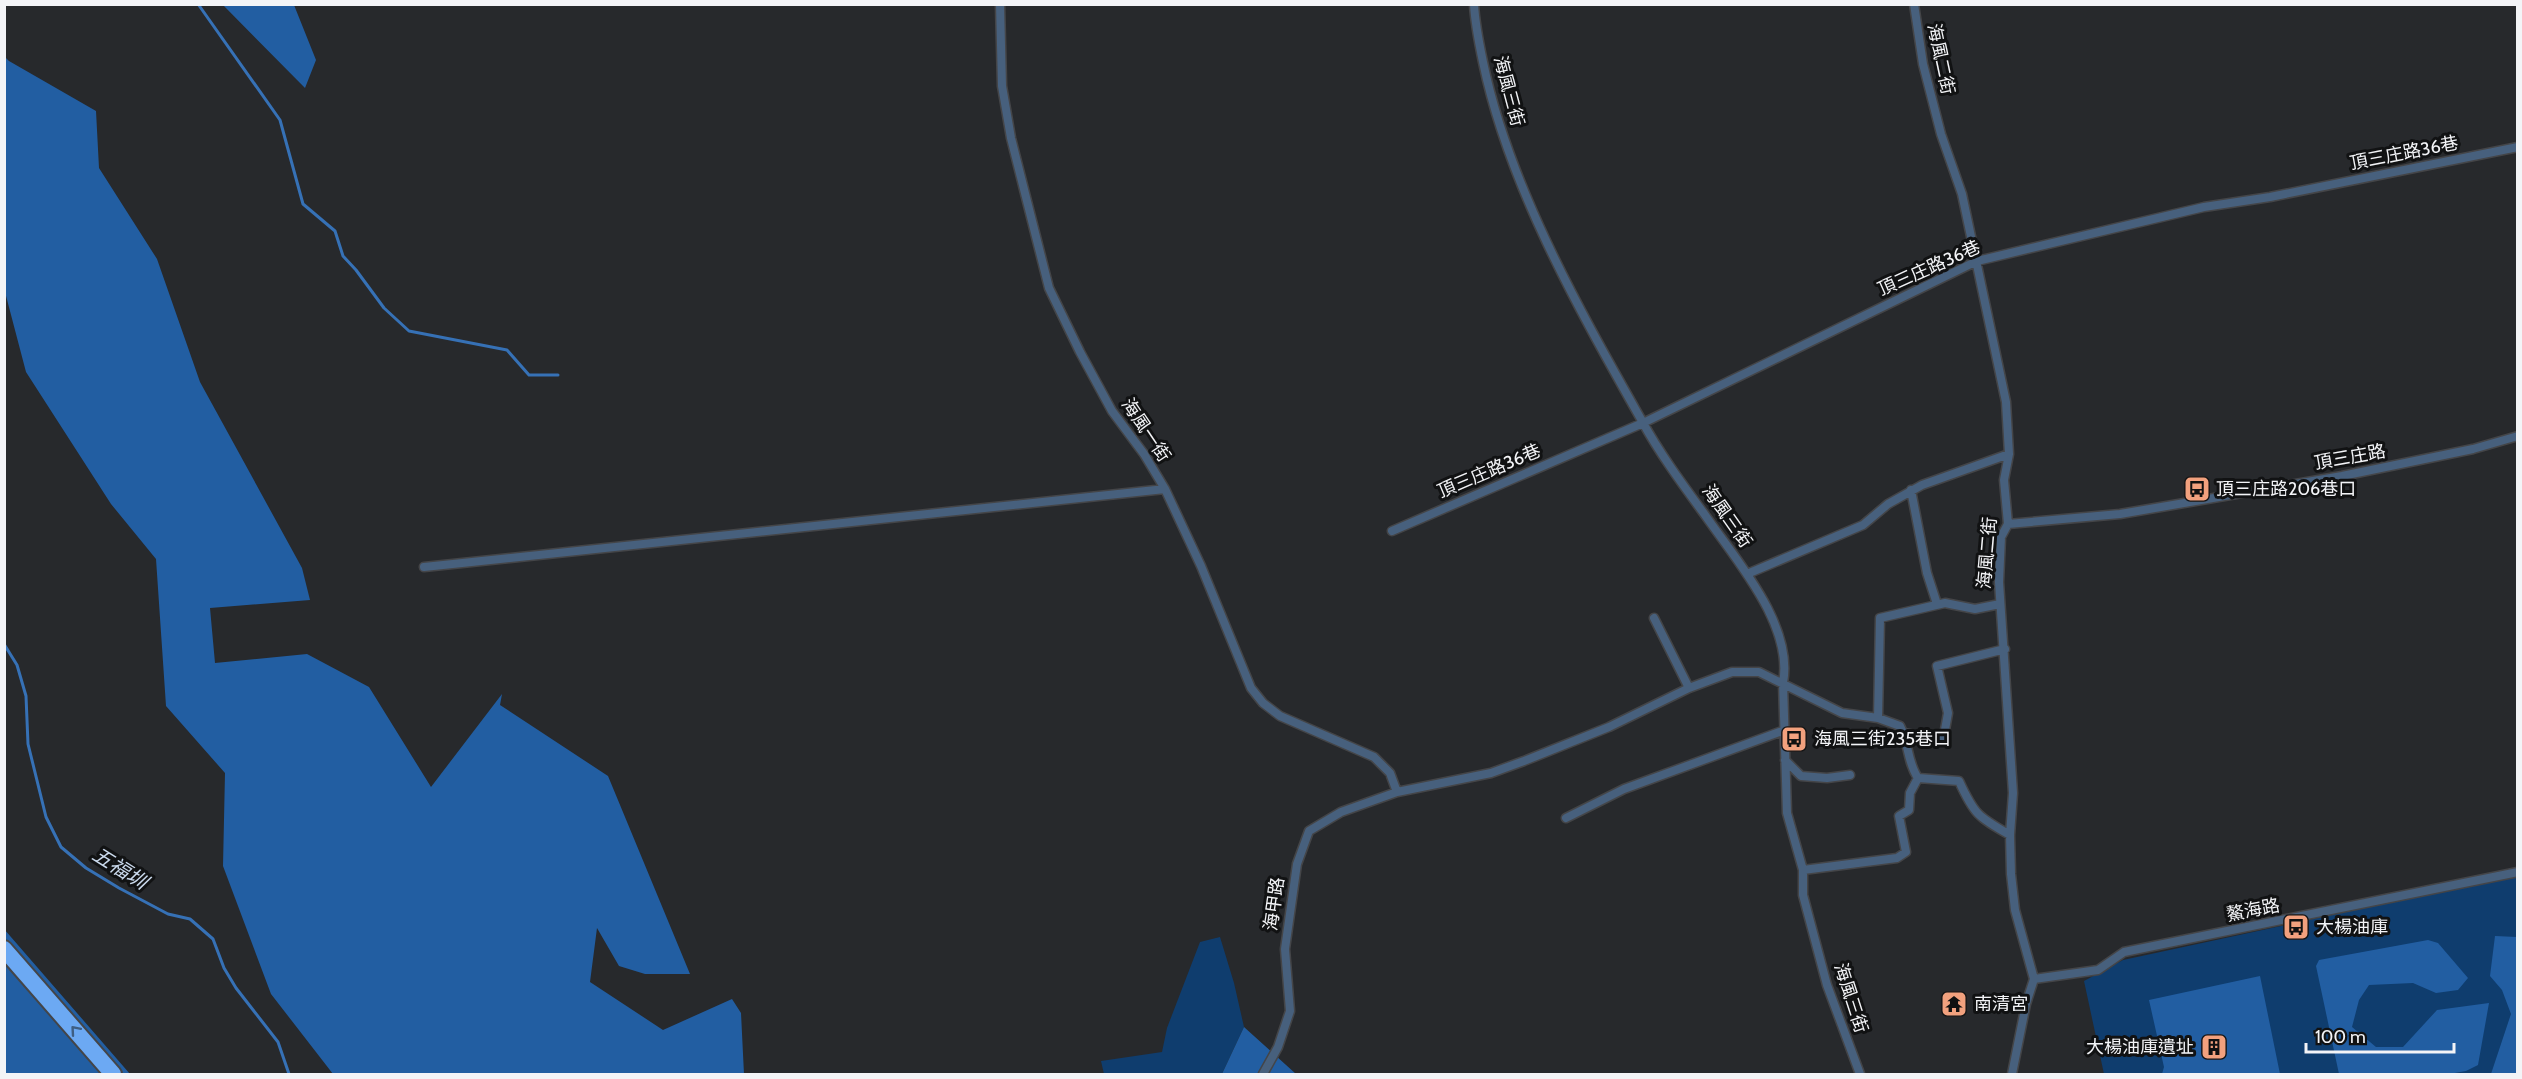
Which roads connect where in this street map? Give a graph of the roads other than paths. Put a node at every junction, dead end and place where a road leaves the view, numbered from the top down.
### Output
1 (1000, 4) edge
2 (1474, 4) edge
3 (1914, 4) edge
4 (2517, 147) edge
5 (1977, 261) junction
6 (1643, 423) junction
7 (2517, 436) edge
8 (2009, 454) junction
9 (1165, 489) junction
10 (1911, 490) junction
11 (2008, 524) junction
12 (1392, 531) dead end
13 (424, 567) dead end
14 (1748, 574) junction
15 (1937, 604) junction
16 (2000, 604) junction
17 (1654, 618) dead end
18 (2005, 649) junction
19 (1783, 683) junction
20 (1689, 688) junction
21 (1878, 718) junction
22 (1785, 730) junction
23 (1904, 733) junction
24 (1785, 760) junction
25 (1850, 775) dead end
26 (1918, 778) junction
27 (1397, 792) junction
28 (1566, 818) dead end
29 (2010, 835) junction
30 (1803, 870) junction
31 (2517, 872) edge
32 (4, 949) edge
33 (2034, 979) junction
34 (114, 1074) edge
35 (1263, 1074) edge
36 (1860, 1074) edge
37 (2012, 1074) edge

1 - 9 street, 海風一街
2 - 6 street, 海風三街
3 - 5 street, 海風二街
4 - 5 street, 頂三庄路36巷
5 - 6 street, 頂三庄路36巷
5 - 8 street, 海風二街
6 - 12 street, 頂三庄路36巷
6 - 14 street, 海風三街
7 - 11 street, 頂三庄路
8 - 10 street
8 - 11 street, 海風二街
9 - 13 street
9 - 27 street, 海風一街
10 - 14 street
10 - 15 street
11 - 16 street, 海風二街
14 - 19 street, 海風三街
15 - 16 street
15 - 21 street
16 - 18 street, 海風二街
17 - 20 street
18 - 23 street
18 - 29 street, 海風二街
19 - 20 street, 海甲路
19 - 21 street, 海甲路
19 - 22 street, 海風三街
20 - 27 street, 海甲路
21 - 23 street
22 - 24 street, 海風三街
22 - 28 street
23 - 26 street
24 - 25 street
24 - 30 street, 海風三街
26 - 29 street
26 - 30 street
27 - 35 street, 海甲路
29 - 33 street, 海風二街
30 - 36 street, 海風三街
31 - 33 street, 鰲海路
34 -> 32 highway
33 - 37 street

